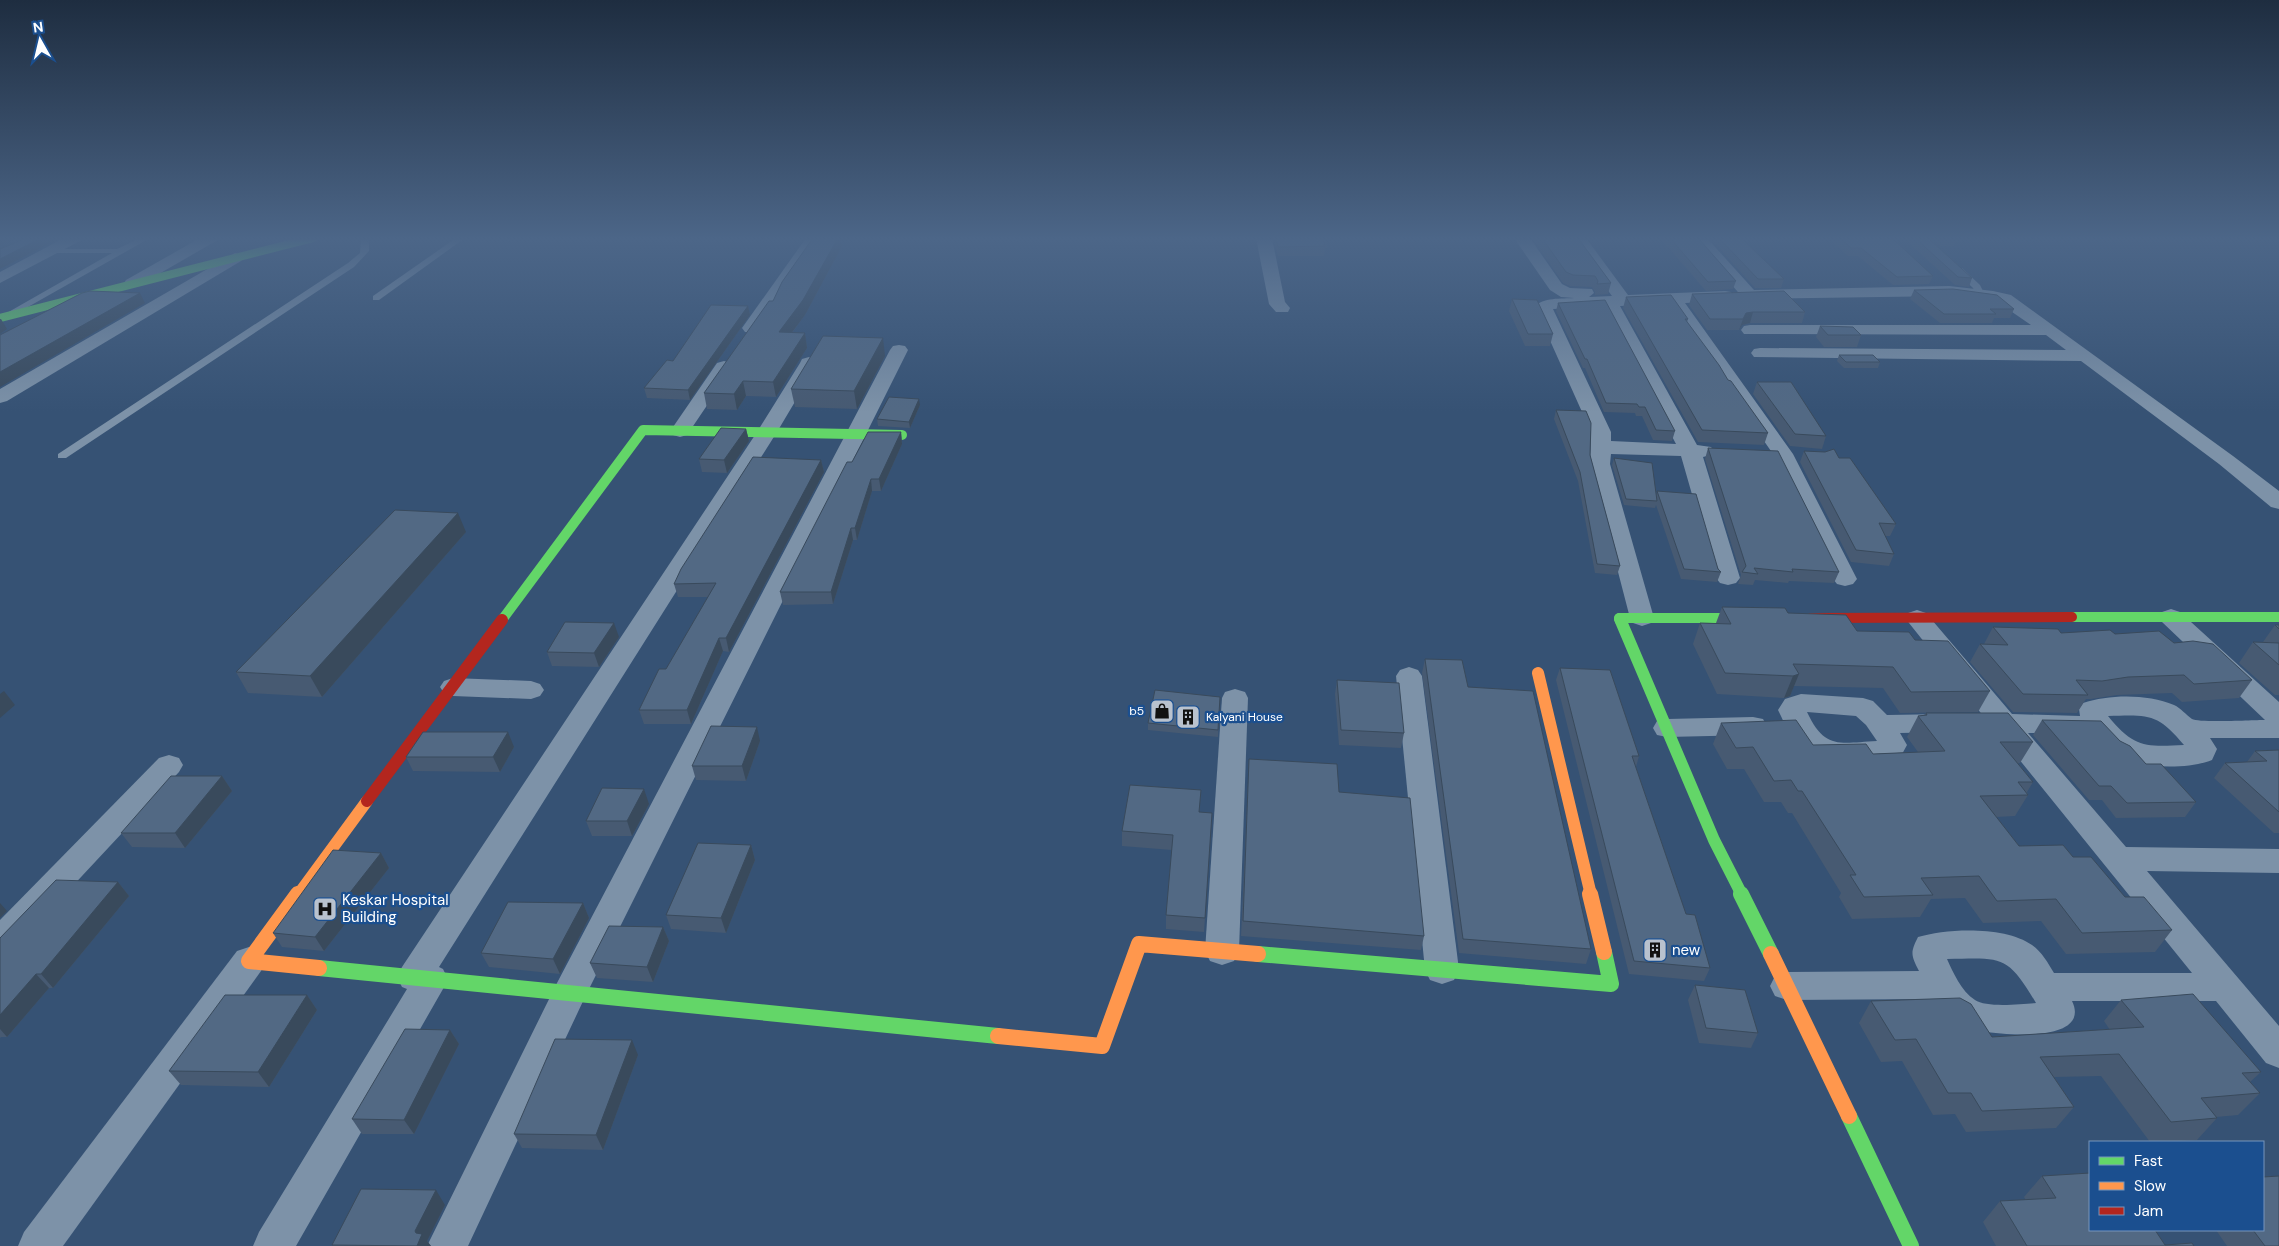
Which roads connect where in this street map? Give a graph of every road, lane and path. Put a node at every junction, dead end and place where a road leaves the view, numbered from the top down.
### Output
1 (40, 296) edge
2 (84, 296) joint
3 (170, 296) edge
4 (304, 296) edge
5 (379, 296) edge
6 (774, 296) edge
7 (1275, 296) edge
8 (1598, 296) edge
9 (1721, 296) edge
10 (1988, 296) edge
11 (376, 298) dead end
12 (1617, 298) junction
13 (1673, 298) junction
14 (1282, 308) dead end
15 (2, 317) edge
16 (25, 328) edge
17 (1750, 330) dead end
18 (2050, 330) junction
19 (820, 345) edge
20 (899, 350) dead end
21 (1760, 353) dead end
22 (2085, 356) junction
23 (0, 397) edge
24 (680, 431) junction
25 (766, 432) junction
26 (856, 434) junction
27 (902, 435) edge
28 (1602, 447) junction
29 (1690, 450) junction
30 (1727, 452) edge
31 (1755, 453) edge
32 (1793, 454) junction
33 (62, 456) dead end
34 (2279, 502) edge
35 (1728, 578) dead end
36 (1844, 579) dead end
37 (2170, 617) junction
38 (2279, 617) edge
39 (1642, 618) junction
40 (1770, 618) edge
41 (1799, 618) edge
42 (1916, 618) junction
43 (1538, 673) dead end
44 (1409, 676) dead end
45 (453, 687) junction
46 (531, 690) dead end
47 (1235, 698) dead end
48 (2279, 717) edge
49 (2004, 722) junction
50 (1879, 724) junction
51 (1800, 725) junction
52 (2101, 725) junction
53 (1667, 728) junction
54 (2279, 729) edge
55 (2185, 730) junction
56 (169, 765) dead end
57 (2117, 859) junction
58 (2279, 861) edge
59 (0, 941) edge
60 (1222, 951) junction
61 (250, 961) junction
62 (1442, 970) junction
63 (422, 978) junction
64 (1944, 985) junction
65 (1787, 986) junction
66 (2044, 986) junction
67 (2226, 987) junction
68 (569, 993) junction
69 (2274, 1039) edge
70 (38, 1246) edge
71 (274, 1246) edge
72 (447, 1246) edge
73 (1911, 1246) edge

1 - 15 lane
2 - 15 street
2 - 16 street
3 - 23 street
4 - 33 lane
5 - 11 lane
6 - 24 street
7 - 14 street
8 - 12 street
9 - 13 street
10 - 18 street
12 - 13 street
12 - 28 street
12 - 29 street
13 - 32 street
17 - 18 street
18 - 22 street
19 - 25 street
20 - 26 street
21 - 22 street
22 - 34 street
24 - 25 street
24 - 45 street
25 - 26 street
25 - 63 street
26 - 27 street
26 - 68 street
28 - 29 street
28 - 39 street
29 - 30 street
29 - 35 street
31 - 32 street
32 - 36 street
37 - 38 street
37 - 42 street
37 - 48 street
39 - 40 street
39 - 53 street
41 - 42 street
42 - 49 street
43 - 62 street
44 - 62 street
45 - 46 street
45 - 61 street
47 - 60 street
49 - 50 street
49 - 52 street
49 - 57 street
50 - 51 street
50 - 51 street
51 - 53 street
52 - 55 street
52 - 55 street
53 - 65 street
54 - 55 street
56 - 59 street
57 - 58 street
57 - 67 street
60 - 62 street
60 - 68 street
61 - 63 street
61 - 70 street
63 - 68 street
63 - 71 street
64 - 65 street
64 - 66 street
64 - 66 street
65 - 73 street
66 - 67 street
67 - 69 street
68 - 72 street

